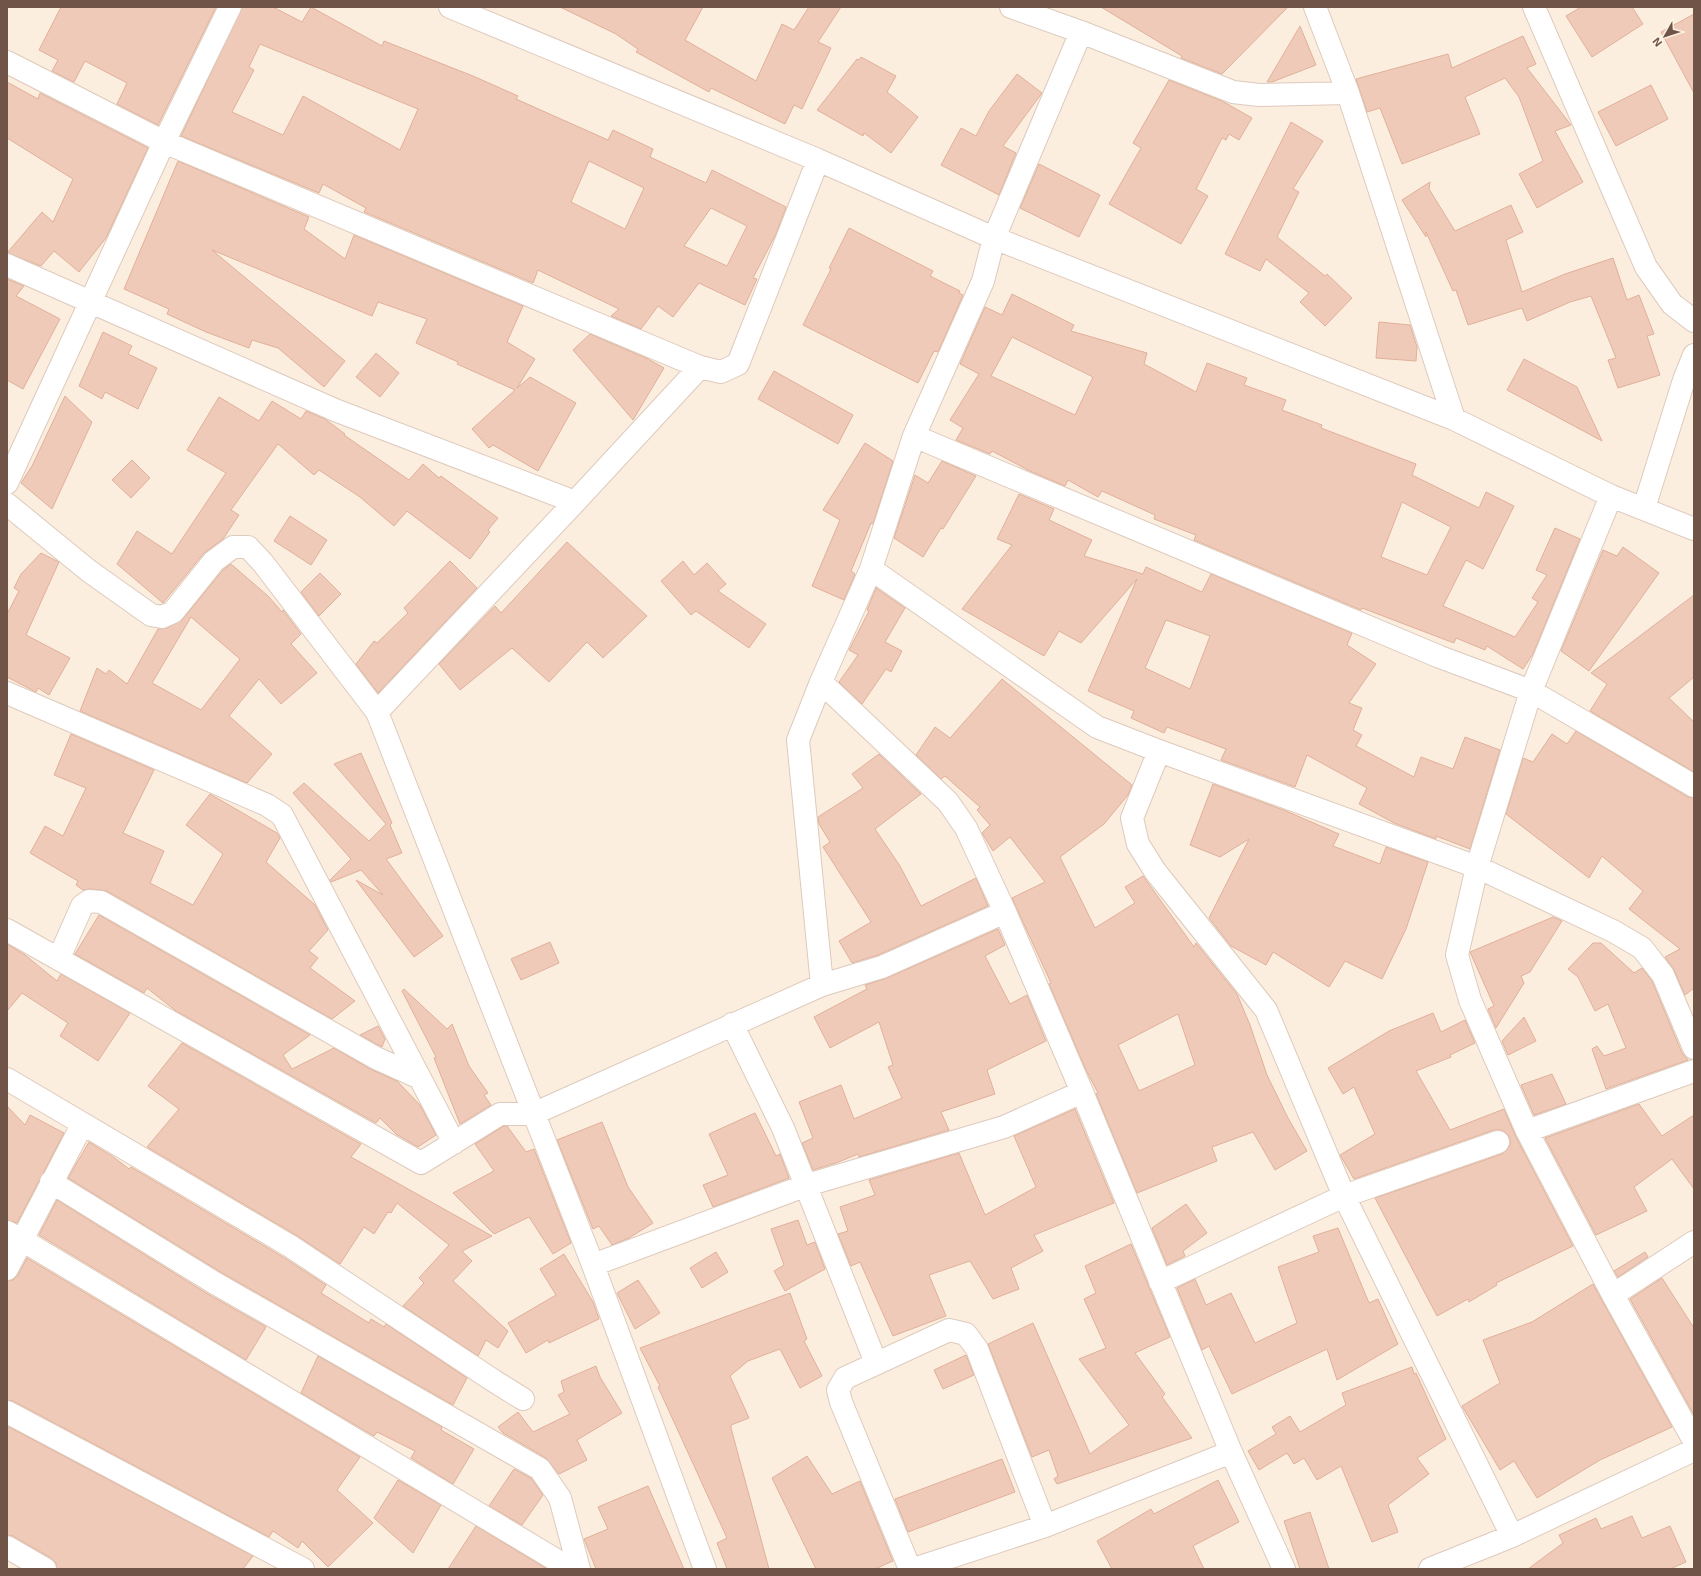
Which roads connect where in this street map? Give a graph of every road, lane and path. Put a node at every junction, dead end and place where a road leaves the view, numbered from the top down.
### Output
1 (230, 7) edge
2 (450, 7) edge
3 (1011, 7) edge
4 (1315, 7) edge
5 (1534, 7) edge
6 (1081, 32) junction
7 (7, 62) edge
8 (1348, 93) junction
9 (164, 142) junction
10 (818, 160) junction
11 (994, 238) junction
12 (7, 265) edge
13 (90, 303) junction
14 (1694, 321) edge
15 (1694, 354) edge
16 (700, 367) junction
17 (1454, 419) junction
18 (914, 436) junction
19 (7, 483) edge
20 (1611, 496) junction
21 (576, 502) junction
22 (7, 504) edge
23 (1644, 508) junction
24 (1694, 529) edge
25 (871, 569) junction
26 (821, 682) junction
27 (1531, 691) junction
28 (7, 693) edge
29 (377, 712) junction
30 (1159, 752) junction
31 (1694, 786) edge
32 (1477, 868) junction
33 (1005, 912) junction
34 (7, 930) edge
35 (59, 958) junction
36 (822, 985) junction
37 (732, 1024) junction
38 (1694, 1048) edge
39 (1694, 1070) edge
40 (418, 1077) junction
41 (7, 1079) edge
42 (1082, 1092) junction
43 (533, 1114) junction
44 (82, 1124) junction
45 (1527, 1131) junction
46 (1498, 1142) dead end
47 (454, 1143) junction
48 (51, 1182) junction
49 (807, 1185) junction
50 (1344, 1196) junction
51 (15, 1236) edge
52 (1694, 1242) edge
53 (593, 1265) junction
54 (7, 1269) edge
55 (1160, 1282) junction
56 (1613, 1295) junction
57 (876, 1363) junction
58 (524, 1399) dead end
59 (7, 1412) edge
60 (1694, 1441) edge
61 (1694, 1450) edge
62 (1231, 1452) junction
63 (1045, 1526) junction
64 (1512, 1536) junction
65 (7, 1547) edge
66 (45, 1569) edge
67 (303, 1569) edge
68 (571, 1569) edge
69 (579, 1569) edge
70 (705, 1569) edge
71 (910, 1569) edge
72 (914, 1569) edge
73 (1284, 1569) edge
74 (1430, 1569) edge

1 - 9 street
2 - 10 street
3 - 6 street
4 - 8 street
5 - 14 street
6 - 8 street
6 - 11 street
7 - 9 street
8 - 17 street
9 - 13 street
9 - 16 street
10 - 11 street
10 - 16 street
11 - 17 street
11 - 18 street
12 - 13 street
13 - 19 street
13 - 21 street
15 - 23 street
16 - 21 street
17 - 20 street
18 - 25 street
18 - 27 street
20 - 23 street
20 - 27 street
21 - 29 street
22 - 29 street
23 - 24 street
25 - 26 street
25 - 30 street
26 - 33 street
26 - 36 street
27 - 31 street
27 - 32 street
28 - 40 street
29 - 43 street
30 - 32 street
30 - 50 street
32 - 38 street
32 - 45 street
33 - 36 street
33 - 42 street
34 - 35 street
35 - 40 street
35 - 47 street
36 - 37 street
37 - 43 street
37 - 49 street
39 - 45 street
40 - 47 street
41 - 44 street
42 - 49 street
42 - 55 street
43 - 47 street
43 - 53 street
44 - 48 street
44 - 58 street
45 - 56 street
46 - 50 street
48 - 51 street
48 - 69 street
49 - 53 street
49 - 57 street
50 - 55 street
50 - 64 street
51 - 54 street
51 - 68 street
52 - 56 street
53 - 70 street
55 - 62 street
56 - 60 street
57 - 63 street
57 - 71 street
59 - 67 street
61 - 64 street
62 - 63 street
62 - 73 street
63 - 72 street
64 - 74 street
65 - 66 street

